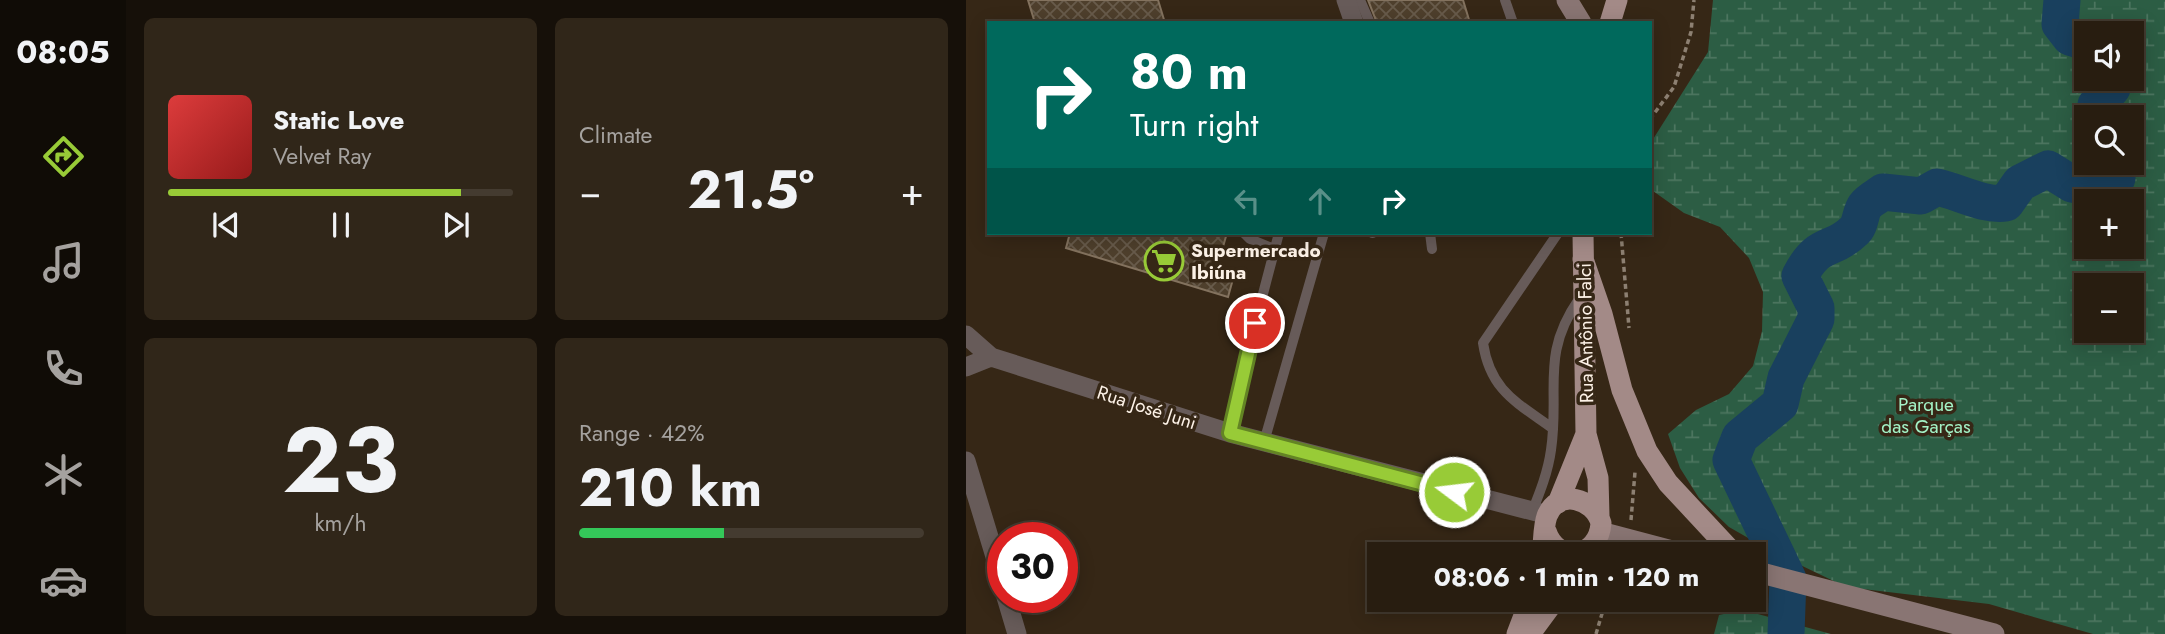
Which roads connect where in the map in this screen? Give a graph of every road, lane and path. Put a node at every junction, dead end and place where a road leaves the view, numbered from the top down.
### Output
1 (1346, 0) edge
2 (1360, 0) edge
3 (1505, 0) edge
4 (1567, 0) edge
5 (1694, 0) edge
6 (1353, 21) edge
7 (1369, 21) edge
8 (1512, 21) edge
9 (1580, 21) edge
10 (1652, 116) edge
11 (1246, 235) edge
12 (1278, 235) edge
13 (1323, 235) edge
14 (1430, 235) edge
15 (1557, 235) edge
16 (1583, 235) edge
17 (1274, 249) junction
18 (1432, 249) dead end
19 (1583, 259) junction
20 (1586, 290) junction
21 (966, 335) edge
22 (991, 357) junction
23 (966, 367) edge
24 (1552, 428) junction
25 (1230, 433) junction
26 (1586, 434) junction
27 (1264, 442) junction
28 (966, 461) edge
29 (1546, 515) junction
30 (987, 530) edge
31 (1595, 537) edge
32 (1543, 542) edge
33 (1621, 542) edge
34 (1723, 542) edge
35 (1766, 575) edge
36 (1525, 612) edge
37 (1546, 612) edge
38 (1602, 612) edge
39 (1011, 613) edge
40 (1017, 634) edge
41 (1517, 634) edge
42 (1530, 634) edge
43 (1596, 634) edge
44 (1994, 634) edge

1 - 6 street
2 - 7 lane
3 - 8 lane
4 - 9 main road
5 - 10 path
11 - 17 lane
12 - 17 lane
13 - 27 lane
14 - 18 lane
15 - 24 lane
16 - 19 main road, Rua Antônio Falci
17 - 25 lane
19 - 20 main road, Rua Antônio Falci
19 - 34 main road
20 - 24 lane
20 - 26 main road, Rua Antônio Falci
21 - 22 street
22 - 23 street
22 - 25 street, Rua José Juni
24 - 29 lane
25 - 27 street, Rua José Juni
26 - 29 main road, Rua Antônio Falci
26 - 31 main road, Rua Antônio Falci
27 - 29 street, Rua José Juni
28 - 30 street
29 - 31 main road
29 - 31 main road
29 - 32 main road, Rua Antônio Falci
31 - 33 main road
35 - 44 main road
36 - 41 main road
37 - 42 main road
38 - 43 path
39 - 40 street

